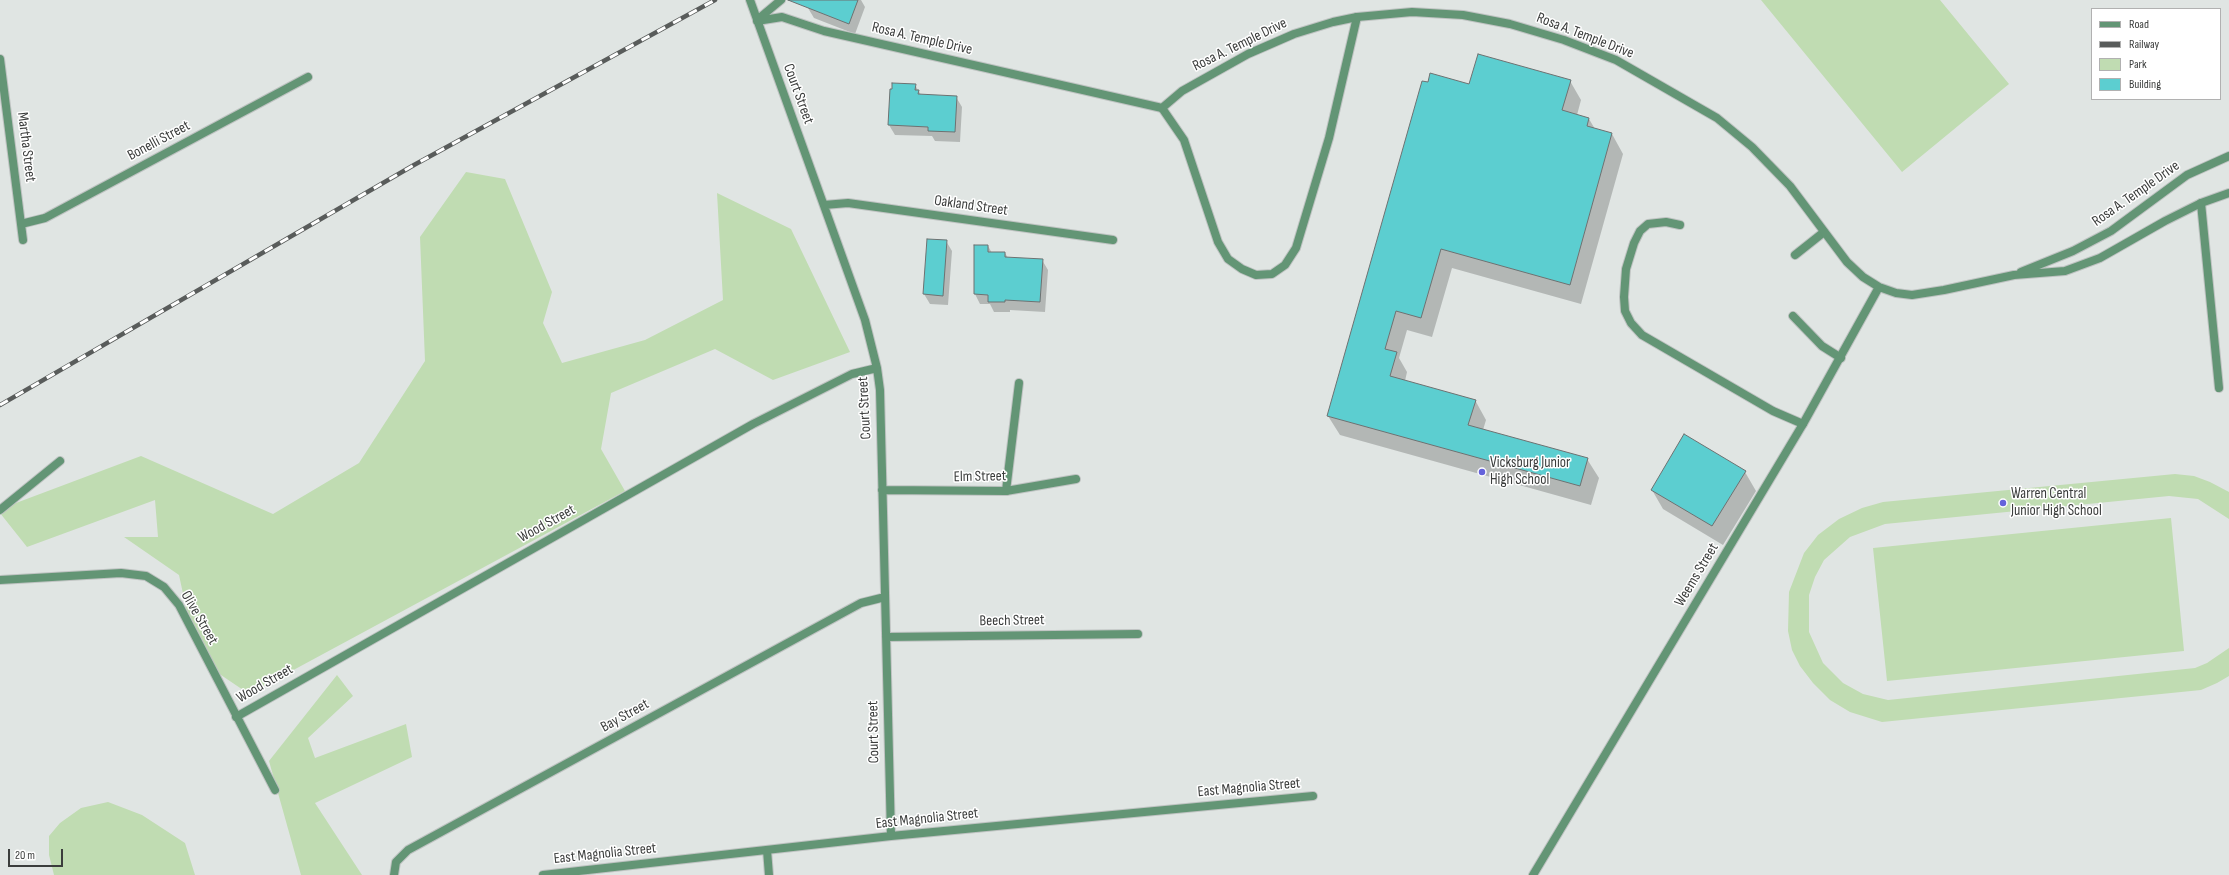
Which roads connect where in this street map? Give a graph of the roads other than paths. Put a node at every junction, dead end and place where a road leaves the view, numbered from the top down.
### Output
1 (750, 0) edge
2 (781, 0) edge
3 (1357, 17) junction
4 (756, 21) junction
5 (0, 59) edge
6 (308, 77) dead end
7 (1162, 108) junction
8 (2229, 156) edge
9 (2229, 193) edge
10 (2201, 204) junction
11 (824, 206) junction
12 (21, 224) junction
13 (1680, 225) dead end
14 (1824, 232) junction
15 (23, 240) dead end
16 (1113, 240) dead end
17 (1796, 255) dead end
18 (2014, 275) junction
19 (1879, 286) junction
20 (1793, 316) dead end
21 (1841, 358) junction
22 (877, 368) junction
23 (1018, 383) dead end
24 (2219, 388) dead end
25 (1803, 424) junction
26 (60, 461) dead end
27 (1076, 479) dead end
28 (882, 490) junction
29 (1006, 491) junction
30 (0, 510) edge
31 (0, 580) edge
32 (885, 597) junction
33 (1138, 634) dead end
34 (886, 637) junction
35 (236, 716) junction
36 (275, 790) dead end
37 (1313, 796) dead end
38 (891, 836) junction
39 (767, 850) junction
40 (394, 875) edge
41 (544, 875) edge
42 (769, 875) edge
43 (1533, 875) edge

1 - 4 street, Court Street
2 - 4 street
3 - 7 street, Rosa A. Temple Drive
3 - 7 street
3 - 14 street, Rosa A. Temple Drive
4 - 7 street, Rosa A. Temple Drive
4 - 11 street, Court Street
5 - 12 street, Martha Street
6 - 12 street, Bonelli Street
8 - 18 street, Rosa A. Temple Drive
9 - 10 street, Rosa A. Temple Drive
10 - 18 street, Rosa A. Temple Drive
10 - 24 street
11 - 16 street, Oakland Street
11 - 22 street, Court Street
12 - 15 street, Martha Street
13 - 25 street
14 - 17 street
14 - 19 street, Rosa A. Temple Drive
18 - 19 street, Rosa A. Temple Drive
19 - 21 street, Weems Street
20 - 21 street
21 - 25 street, Weems Street
22 - 28 street, Court Street
22 - 35 street, Wood Street
23 - 29 street
25 - 43 street, Weems Street
26 - 30 street
27 - 29 street, Elm Street
28 - 29 street, Elm Street
28 - 32 street, Court Street
31 - 35 street, Olive Street
32 - 34 street, Court Street
32 - 40 street, Bay Street
33 - 34 street, Beech Street
34 - 38 street, Court Street
35 - 36 street, Olive Street
37 - 38 street, East Magnolia Street
38 - 39 street, East Magnolia Street
39 - 41 street, East Magnolia Street
39 - 42 street

